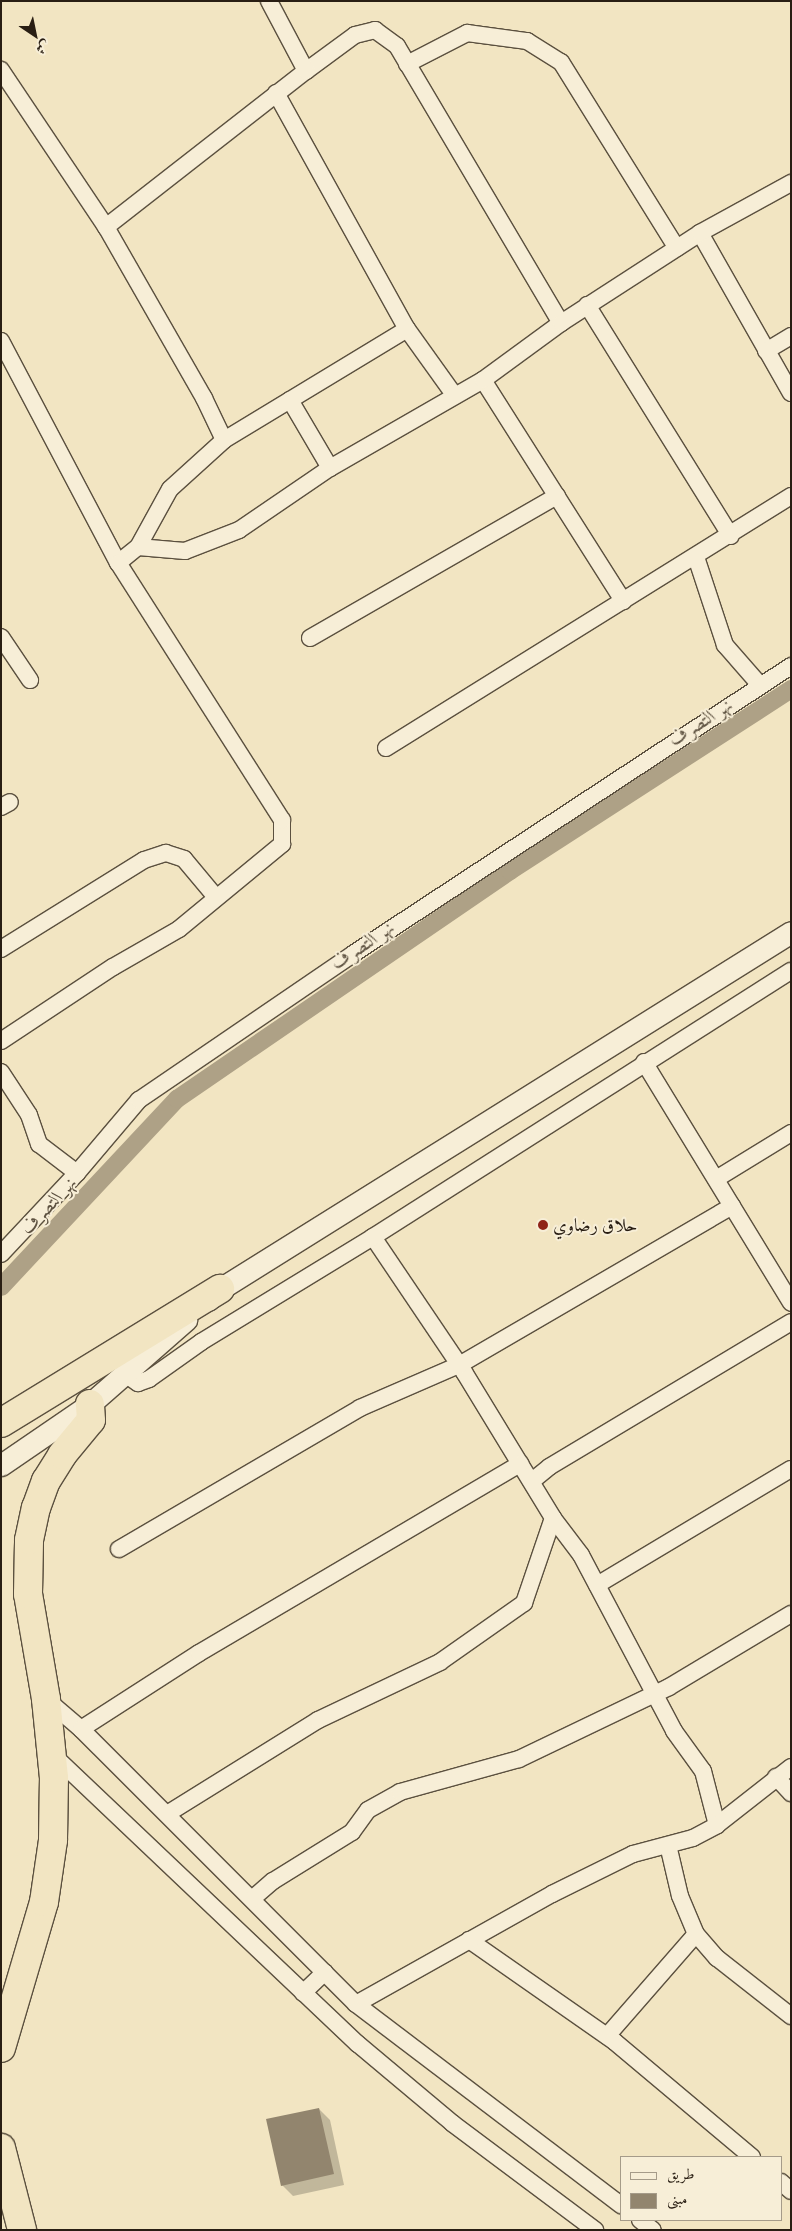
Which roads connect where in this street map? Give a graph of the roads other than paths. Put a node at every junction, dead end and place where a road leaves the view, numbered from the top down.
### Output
1 (269, 1) edge
2 (407, 64) junction
3 (1, 70) edge
4 (306, 71) junction
5 (276, 93) junction
6 (791, 183) edge
7 (106, 227) junction
8 (700, 233) junction
9 (677, 248) junction
10 (588, 305) junction
11 (561, 323) junction
12 (407, 329) junction
13 (791, 336) edge
14 (2, 346) edge
15 (766, 350) junction
16 (483, 380) junction
17 (791, 393) edge
18 (455, 396) junction
19 (290, 400) junction
20 (224, 440) junction
21 (330, 468) junction
22 (557, 496) junction
23 (791, 496) edge
24 (731, 536) junction
25 (138, 547) junction
26 (696, 557) junction
27 (118, 563) junction
28 (623, 601) junction
29 (1, 637) edge
30 (310, 638) dead end
31 (791, 666) edge
32 (30, 680) dead end
33 (760, 686) junction
34 (386, 748) dead end
35 (215, 896) junction
36 (791, 932) edge
37 (1, 949) edge
38 (791, 971) edge
39 (1, 1041) edge
40 (644, 1062) junction
41 (1, 1072) edge
42 (791, 1133) edge
43 (77, 1173) junction
44 (716, 1179) junction
45 (732, 1206) junction
46 (373, 1237) junction
47 (1, 1254) edge
48 (220, 1289) junction
49 (788, 1293) edge
50 (791, 1322) edge
51 (459, 1365) junction
52 (125, 1374) junction
53 (90, 1404) junction
54 (1, 1423) edge
55 (520, 1464) junction
56 (1, 1465) edge
57 (791, 1469) edge
58 (532, 1481) junction
59 (553, 1518) junction
60 (119, 1549) dead end
61 (597, 1585) junction
62 (791, 1614) edge
63 (654, 1695) junction
64 (46, 1699) junction
65 (81, 1729) junction
66 (50, 1751) junction
67 (791, 1767) edge
68 (776, 1777) junction
69 (791, 1793) edge
70 (167, 1814) junction
71 (717, 1825) junction
72 (668, 1845) junction
73 (252, 1899) junction
74 (696, 1934) junction
75 (469, 1940) junction
76 (325, 1972) junction
77 (303, 1993) junction
78 (356, 2004) junction
79 (791, 2016) edge
80 (607, 2036) junction
81 (1, 2048) edge
82 (1, 2148) edge
83 (751, 2156) edge
84 (620, 2204) edge
85 (641, 2221) edge
86 (1, 2226) edge
87 (4, 2230) edge
88 (22, 2230) edge
89 (595, 2230) edge
90 (653, 2230) edge

1 - 4 street
2 - 4 street
2 - 9 street
2 - 11 street
3 - 7 street
4 - 5 street
5 - 7 street
5 - 12 street
6 - 8 street
7 - 20 street
8 - 9 street
8 - 15 street
9 - 10 street
10 - 11 street
10 - 24 street
11 - 16 street
12 - 18 street
12 - 19 street
13 - 15 street
14 - 27 street
15 - 17 street
16 - 18 street
16 - 22 street
18 - 21 street
19 - 20 street
19 - 21 street
20 - 25 street
21 - 25 street
22 - 28 street
22 - 30 street
23 - 24 street
24 - 26 street
25 - 27 street
26 - 28 street
26 - 33 street
27 - 35 street
28 - 34 street
29 - 32 street
31 - 33 street
33 - 43 street
35 - 37 street
35 - 39 street
36 - 48 street
38 - 40 street
40 - 44 street
40 - 46 street
41 - 43 street
42 - 44 street
43 - 47 street
44 - 45 street
45 - 49 street
45 - 51 street
46 - 51 street
46 - 52 street
48 - 52 street
48 - 54 highway
50 - 58 street
51 - 55 street
51 - 60 street
52 - 53 street
53 - 56 street
53 - 64 highway
55 - 58 street
55 - 65 street
57 - 61 street
58 - 59 street
59 - 61 street
59 - 70 street
61 - 63 street
62 - 63 street
63 - 71 street
63 - 73 street
64 - 65 street
64 - 66 highway
65 - 70 street
66 - 77 street
66 - 81 highway
67 - 68 street
68 - 69 street
68 - 71 street
70 - 73 street
71 - 72 street
72 - 74 street
72 - 75 street
73 - 76 street
74 - 79 street
74 - 80 street
75 - 78 street
75 - 80 street
76 - 77 street
76 - 78 street
77 - 89 street
78 - 84 street
80 - 83 street
82 - 88 highway
85 - 90 street
86 - 87 highway

